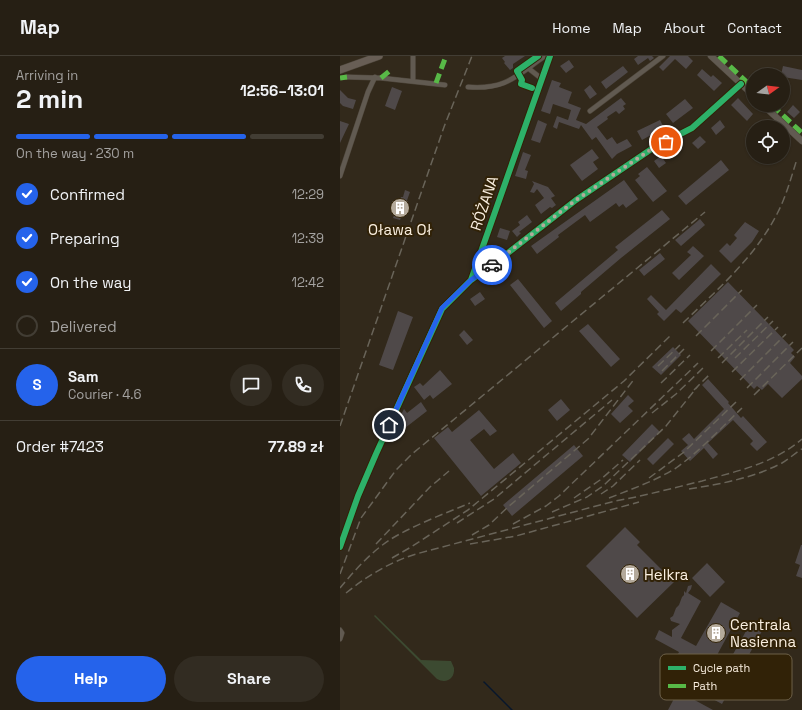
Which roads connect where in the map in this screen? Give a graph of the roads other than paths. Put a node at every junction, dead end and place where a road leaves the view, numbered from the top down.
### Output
1 (379, 56) edge
2 (413, 56) edge
3 (545, 56) edge
4 (550, 56) edge
5 (663, 56) edge
6 (711, 56) edge
7 (528, 68) junction
8 (340, 70) edge
9 (347, 77) dead end
10 (376, 77) junction
11 (542, 78) junction
12 (414, 80) junction
13 (741, 84) junction
14 (445, 85) dead end
15 (468, 87) dead end
16 (746, 89) edge
17 (590, 111) dead end
18 (771, 112) edge
19 (802, 141) edge
20 (340, 176) edge
21 (471, 280) junction
22 (340, 547) edge
23 (340, 630) edge
24 (340, 638) edge

1 - 8 main road
2 - 12 street
3 - 7 street
4 - 11 street, RÓŻANA
5 - 17 street
6 - 13 street
7 - 11 street
7 - 15 street
9 - 10 street
10 - 12 street
10 - 20 street
11 - 21 street, RÓŻANA
12 - 14 street
13 - 16 street
13 - 21 street
18 - 19 street
21 - 22 street, RÓŻANA
23 - 24 street

